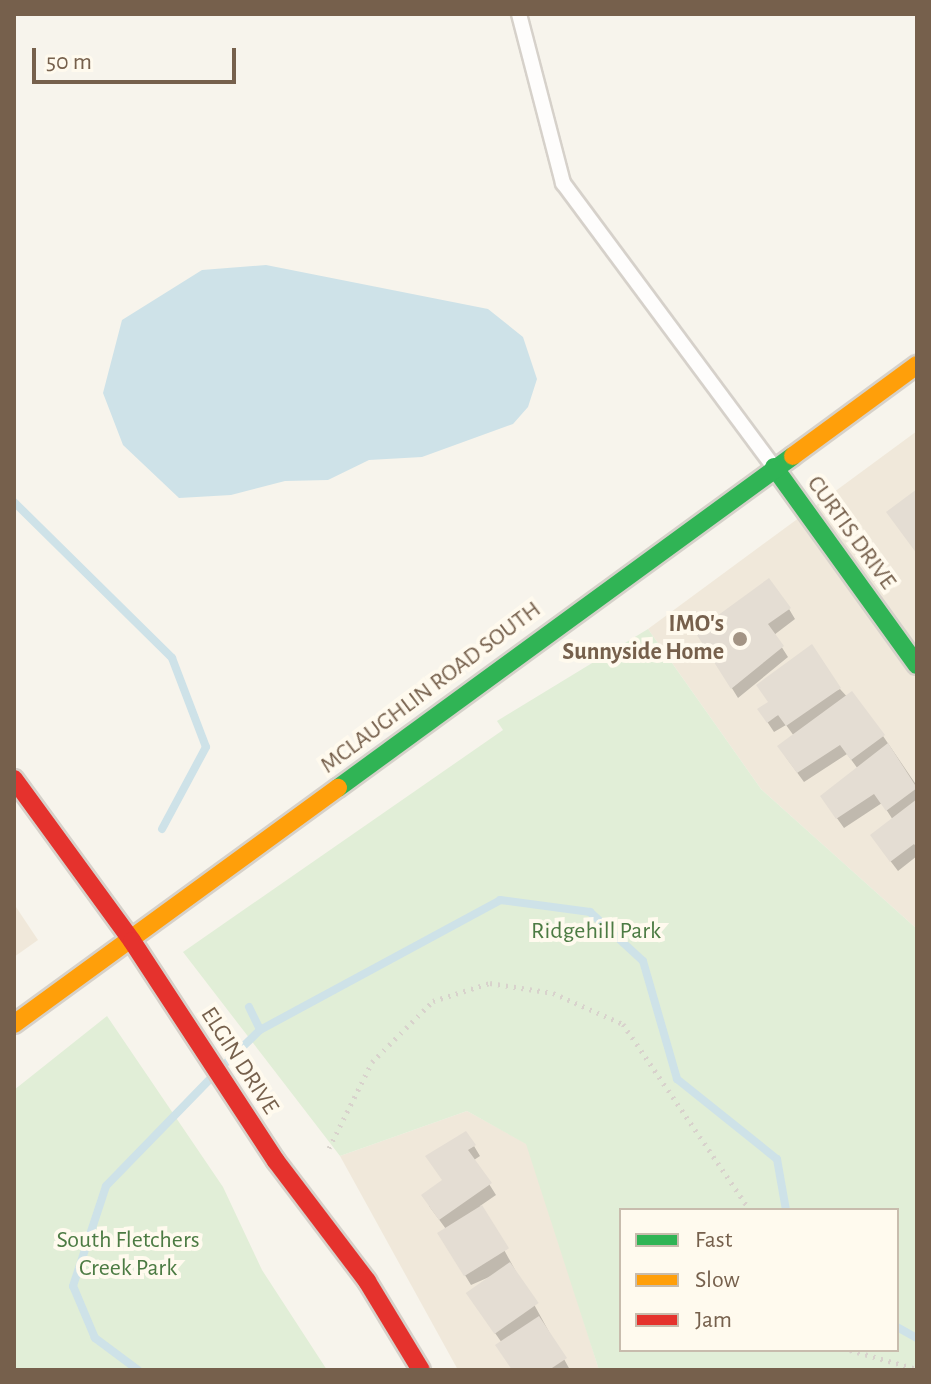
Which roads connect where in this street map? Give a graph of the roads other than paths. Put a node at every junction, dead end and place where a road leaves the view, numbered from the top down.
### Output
1 (519, 14) edge
2 (917, 365) edge
3 (774, 467) junction
4 (917, 665) edge
5 (14, 779) edge
6 (132, 941) junction
7 (14, 1024) edge
8 (421, 1370) edge

1 - 3 lane
2 - 3 main road, MCLAUGHLIN ROAD SOUTH
3 - 4 main road, CURTIS DRIVE
3 - 6 main road, MCLAUGHLIN ROAD SOUTH
5 - 6 main road, ELGIN DRIVE
6 - 7 main road, MCLAUGHLIN ROAD SOUTH
6 - 8 main road, ELGIN DRIVE

